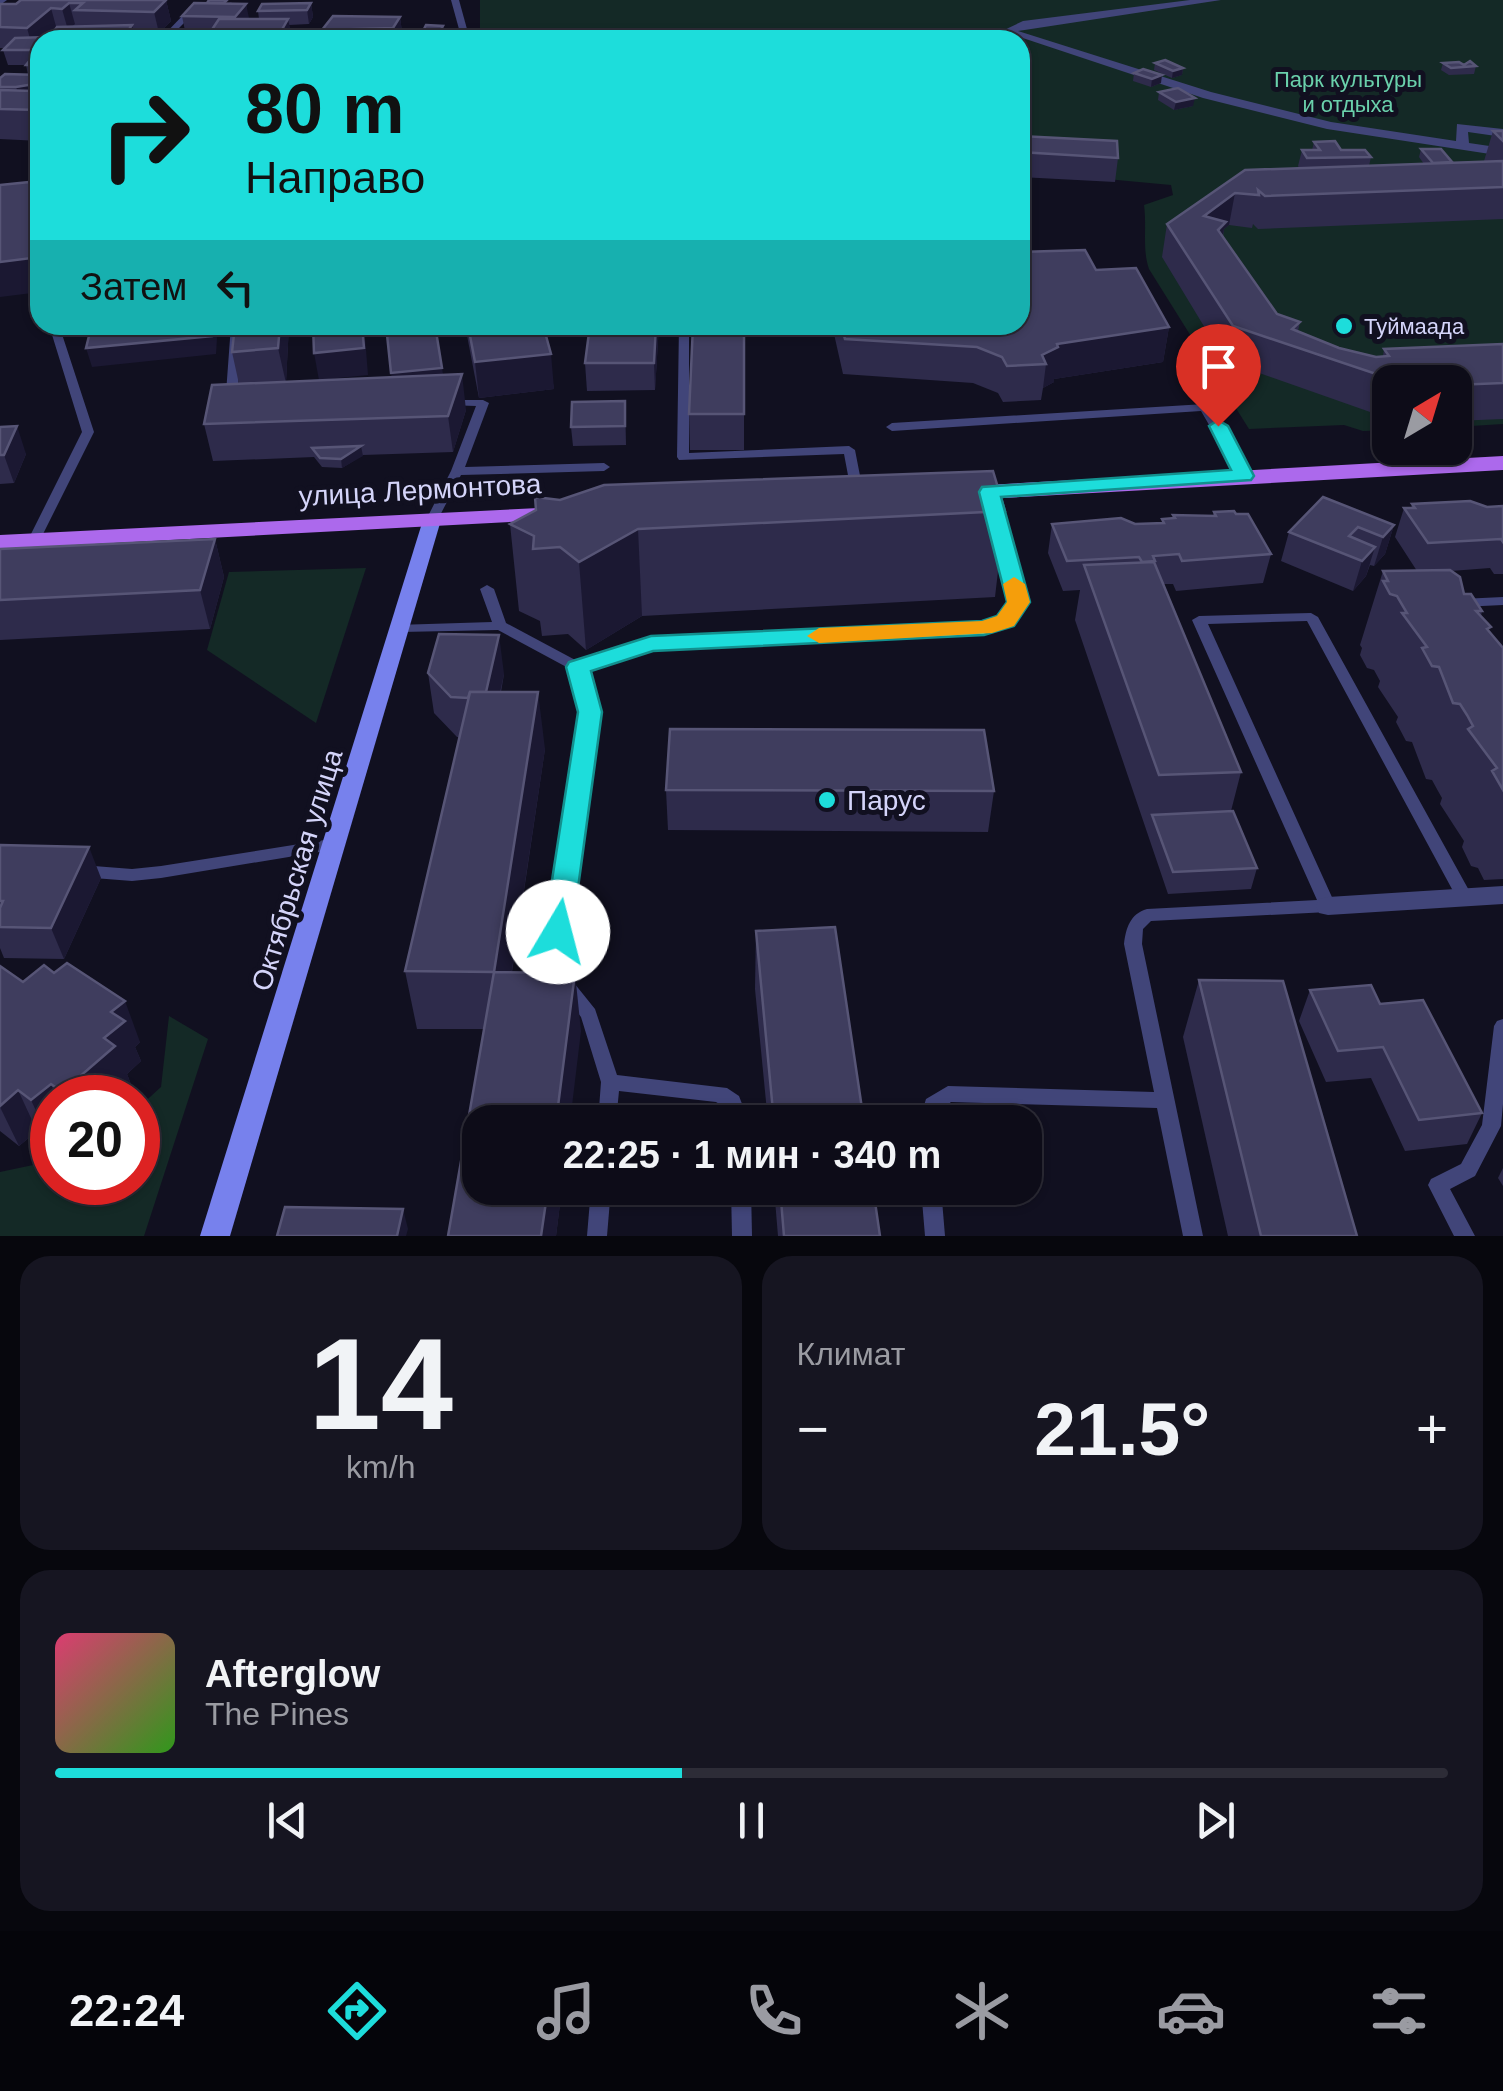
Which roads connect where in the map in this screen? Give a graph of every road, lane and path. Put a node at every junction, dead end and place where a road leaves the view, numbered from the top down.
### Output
1 (455, 0) edge
2 (1216, 0) edge
3 (195, 8) edge
4 (173, 30) edge
5 (463, 30) edge
6 (1010, 30) edge
7 (1030, 38) edge
8 (1503, 133) edge
9 (1462, 146) junction
10 (1503, 152) edge
11 (57, 335) edge
12 (235, 335) edge
13 (684, 335) edge
14 (258, 399) edge
15 (428, 402) edge
16 (892, 427) dead end
17 (1503, 463) edge
18 (604, 467) dead end
19 (457, 471) junction
20 (1244, 476) junction
21 (989, 492) junction
22 (952, 494) edge
23 (858, 498) edge
24 (587, 512) edge
25 (432, 520) junction
26 (34, 540) junction
27 (0, 542) edge
28 (487, 589) dead end
29 (1503, 601) edge
30 (1466, 618) edge
31 (500, 626) junction
32 (400, 628) junction
33 (578, 667) junction
34 (337, 844) junction
35 (54, 870) edge
36 (1503, 896) edge
37 (1465, 898) junction
38 (1328, 906) junction
39 (1503, 1026) edge
40 (610, 1082) junction
41 (1166, 1100) junction
42 (608, 1105) edge
43 (733, 1105) edge
44 (933, 1105) edge
45 (600, 1205) edge
46 (741, 1205) edge
47 (932, 1205) edge
48 (215, 1236) edge
49 (597, 1236) edge
50 (742, 1236) edge
51 (935, 1236) edge
52 (1193, 1236) edge
53 (1465, 1236) edge

1 - 5 lane
2 - 6 street
3 - 4 lane
7 - 9 street
8 - 9 street
9 - 10 street
11 - 26 lane
12 - 14 lane
13 - 23 lane
15 - 19 lane
16 - 20 lane
17 - 20 main road
18 - 19 lane
19 - 25 lane
20 - 21 main road
21 - 22 main road
21 - 33 lane
24 - 25 main road, улица Лермонтова
25 - 26 main road, улица Лермонтова
25 - 32 street, Октябрьская улица
26 - 27 main road, улица Лермонтова
28 - 31 lane
29 - 30 lane
31 - 32 lane
31 - 33 lane
32 - 34 street, Октябрьская улица
33 - 40 lane
34 - 35 lane
34 - 48 street, Октябрьская улица
36 - 37 street
37 - 38 street
37 - 38 lane
38 - 41 lane
39 - 53 lane
40 - 42 lane
40 - 43 lane
41 - 44 lane
41 - 52 lane
45 - 49 lane
46 - 50 lane
47 - 51 lane

